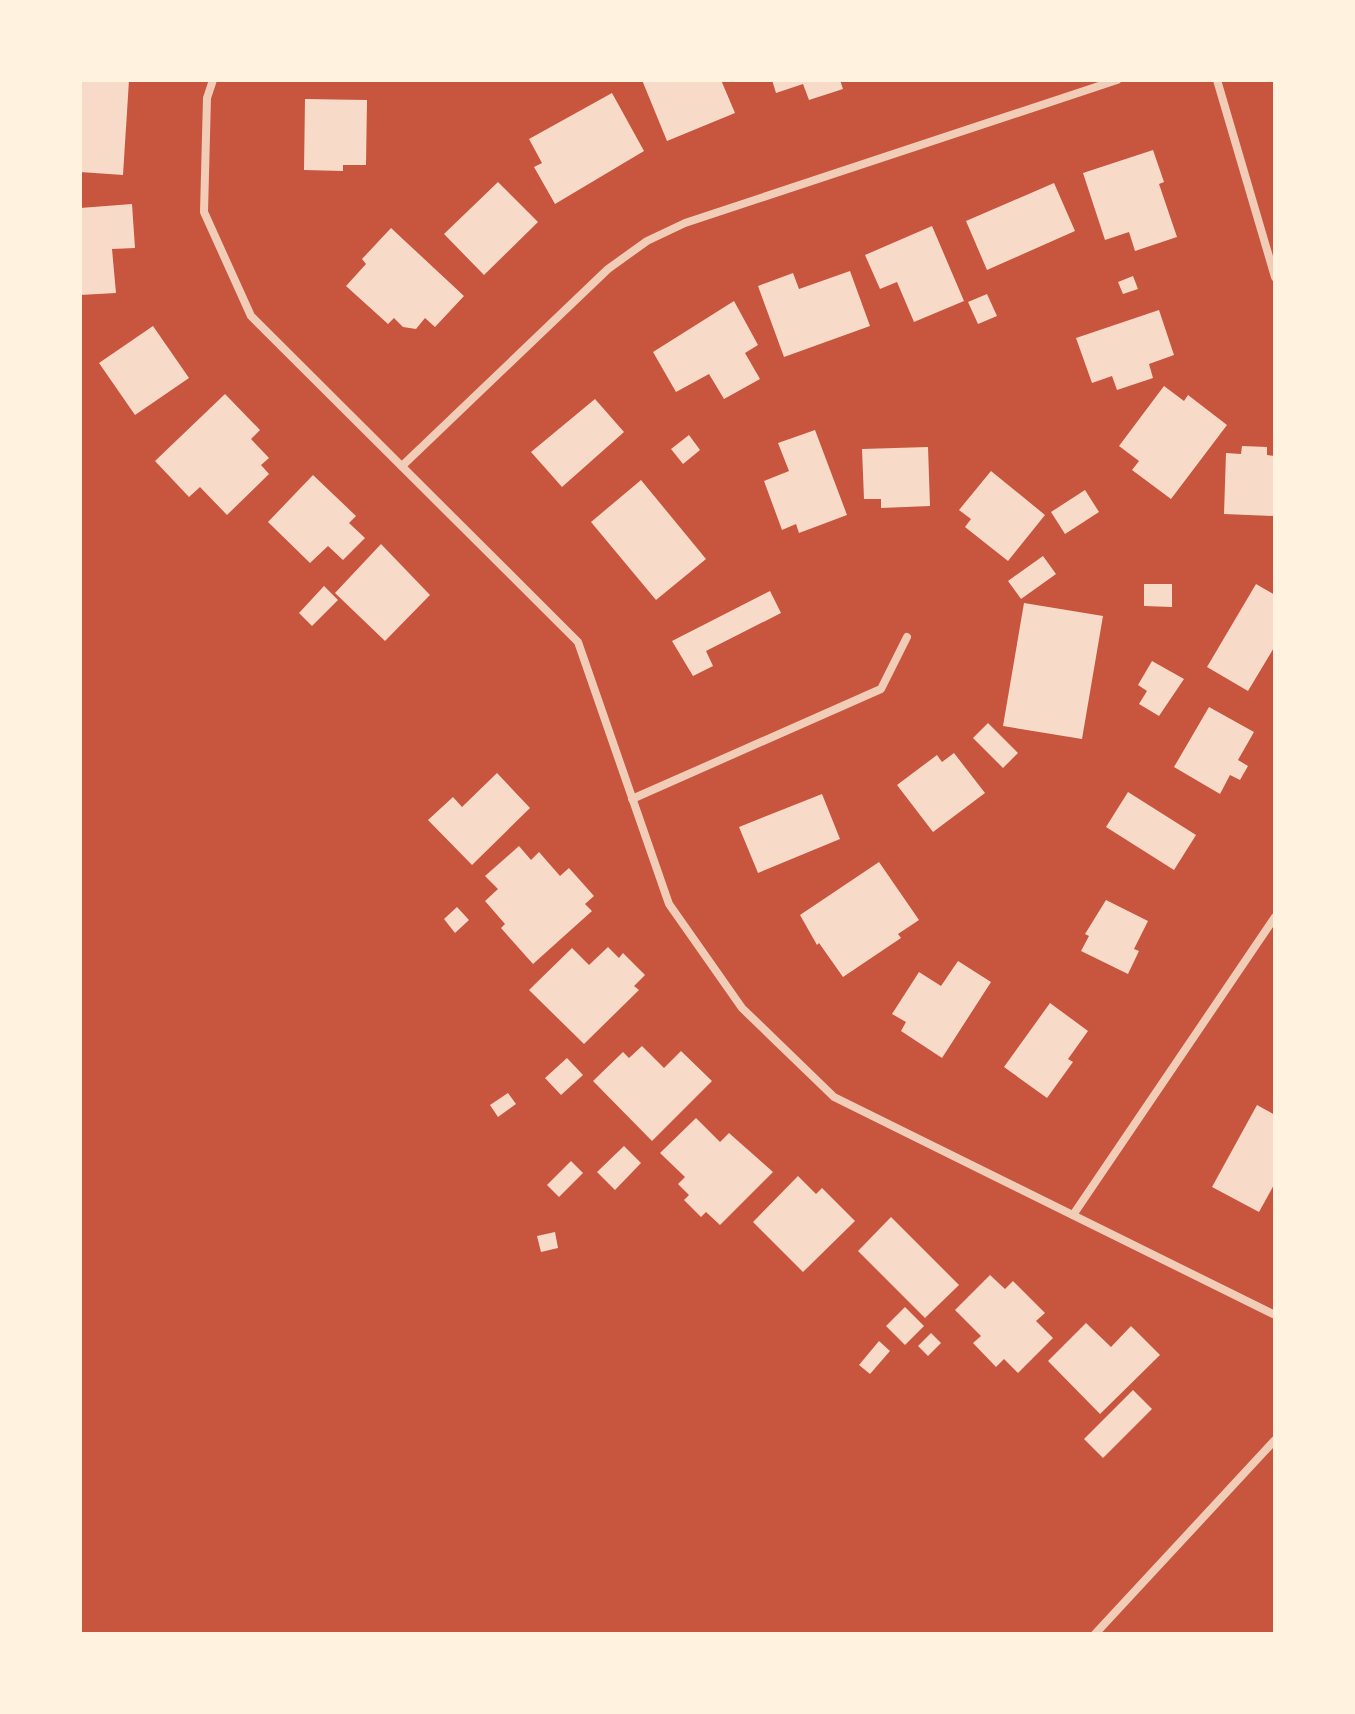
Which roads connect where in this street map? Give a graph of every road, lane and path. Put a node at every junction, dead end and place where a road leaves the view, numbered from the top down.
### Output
1 (213, 80) edge
2 (1117, 80) edge
3 (1217, 80) edge
4 (1275, 277) edge
5 (402, 466) junction
6 (907, 637) dead end
7 (632, 799) junction
8 (1275, 917) edge
9 (1073, 1215) junction
10 (1275, 1315) edge
11 (1275, 1440) edge
12 (1095, 1634) edge

1 - 5 street
2 - 5 street
3 - 4 street
5 - 7 street
6 - 7 street
7 - 9 street
8 - 9 street
9 - 10 street
11 - 12 street

